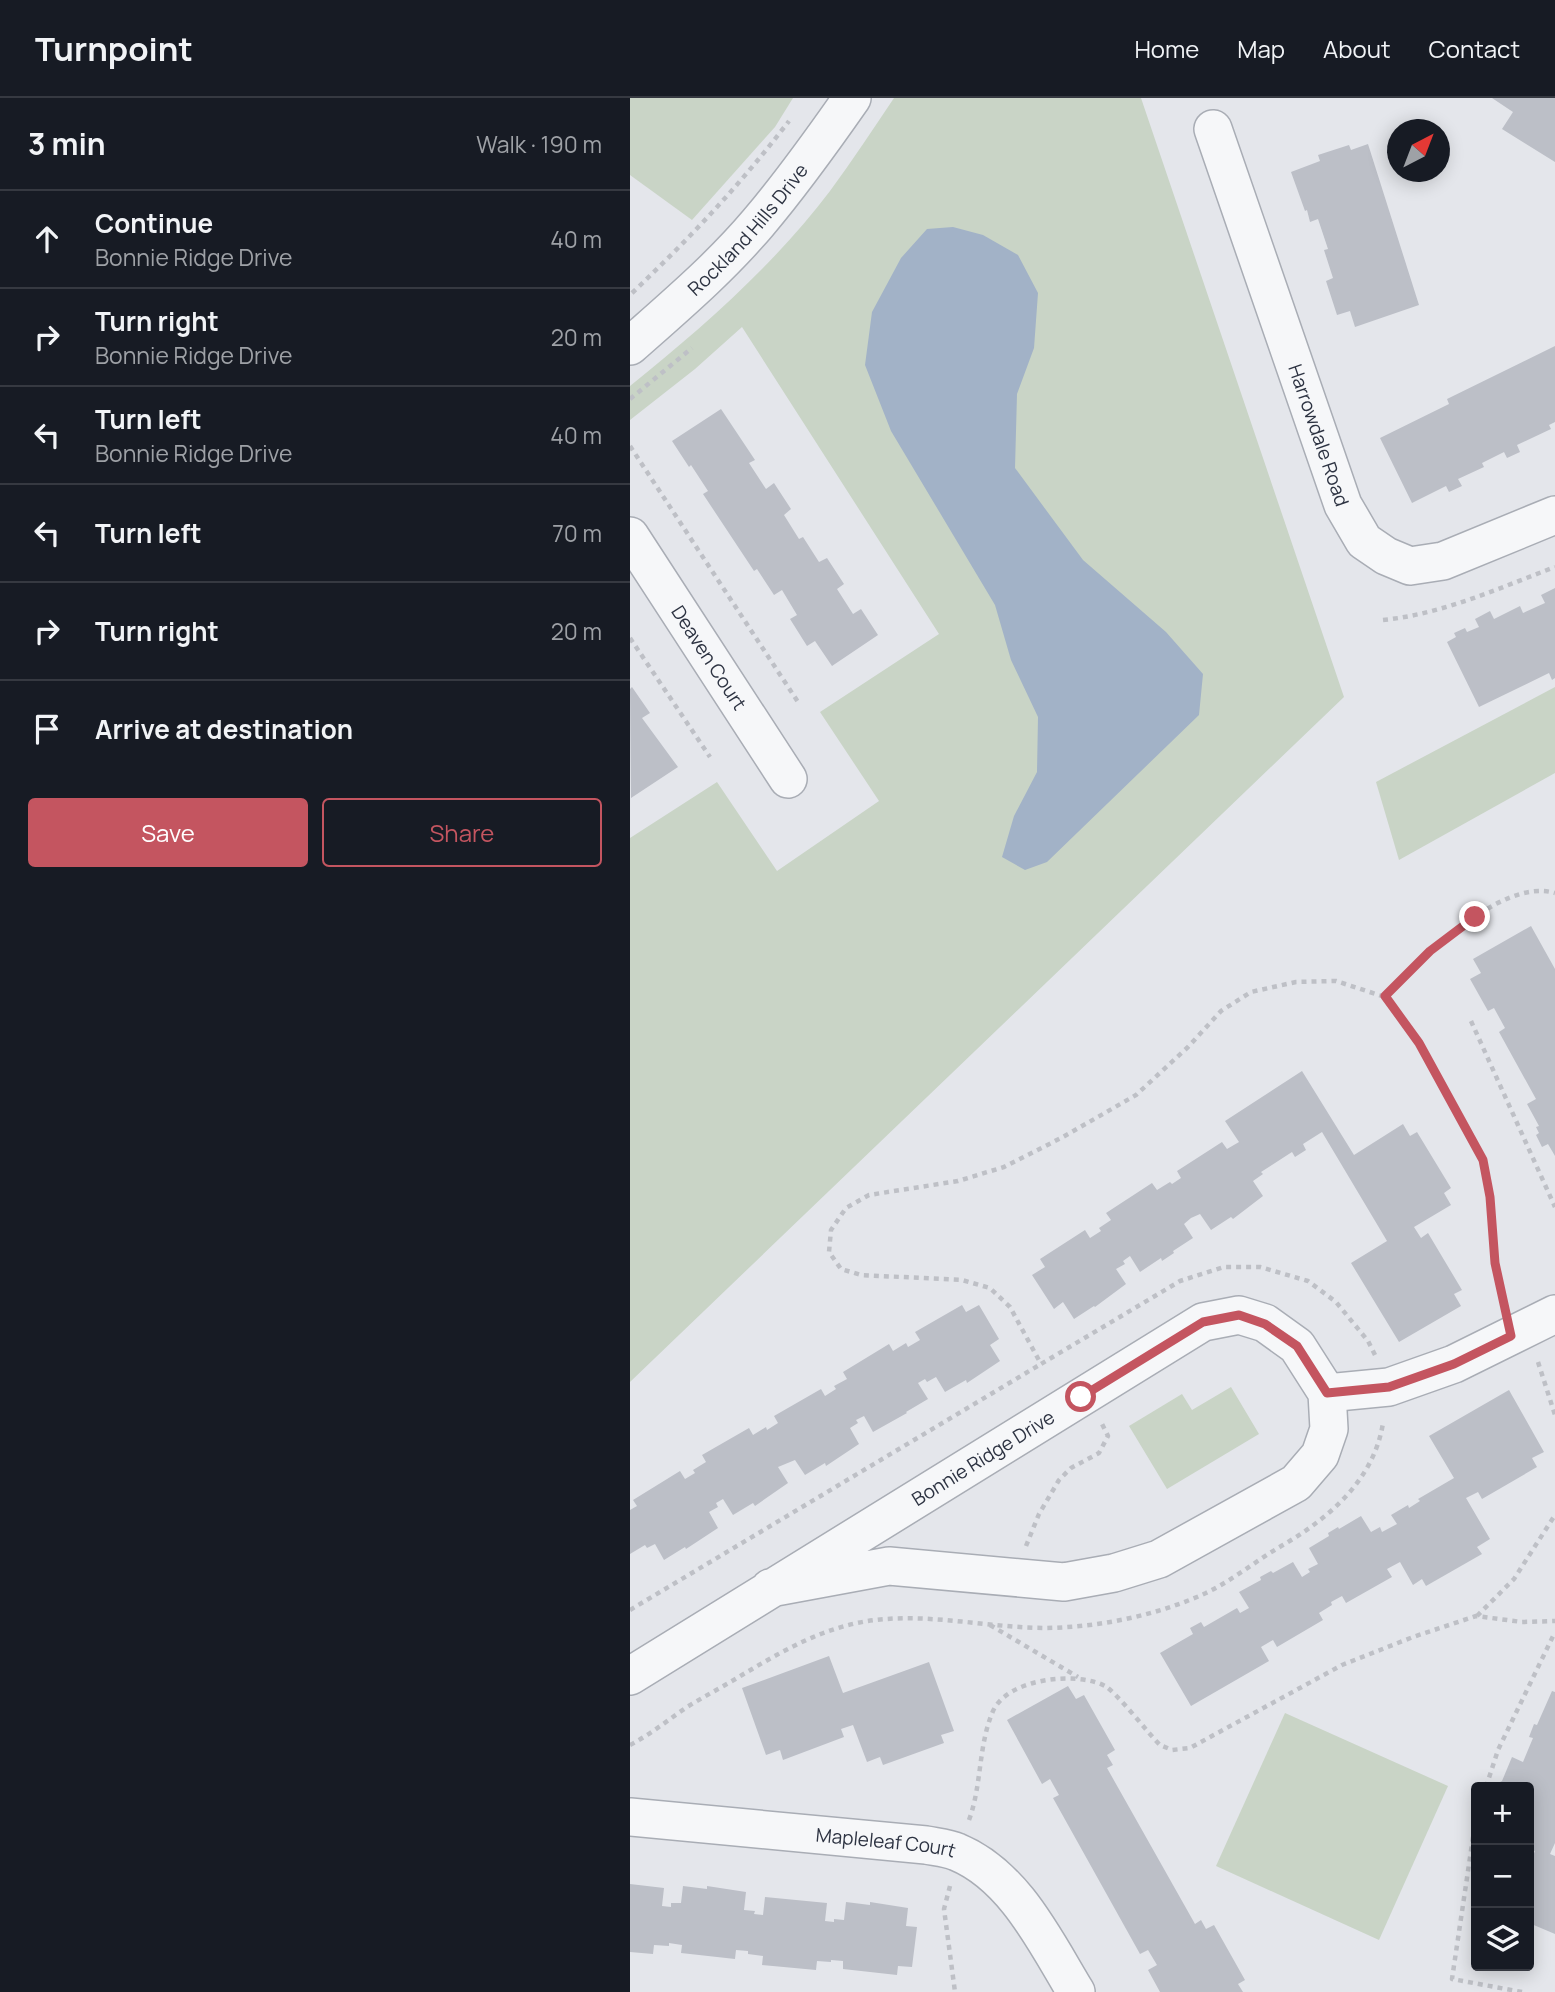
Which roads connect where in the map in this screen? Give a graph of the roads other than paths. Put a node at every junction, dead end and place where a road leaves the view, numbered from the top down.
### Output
1 (852, 98) edge
2 (1213, 129) dead end
3 (630, 346) edge
4 (1555, 515) edge
5 (630, 536) edge
6 (788, 779) dead end
7 (1555, 1314) edge
8 (1327, 1393) junction
9 (770, 1588) junction
10 (630, 1676) edge
11 (630, 1817) edge
12 (1076, 1992) edge

1 - 3 street, Rockland Hills Drive
2 - 4 street, Harrowdale Road
5 - 6 street, Deaven Court
7 - 8 street
8 - 9 street, Bonnie Ridge Drive
8 - 9 street, Bonnie Ridge Drive
9 - 10 street, Bonnie Ridge Drive
11 - 12 street, Mapleleaf Court

